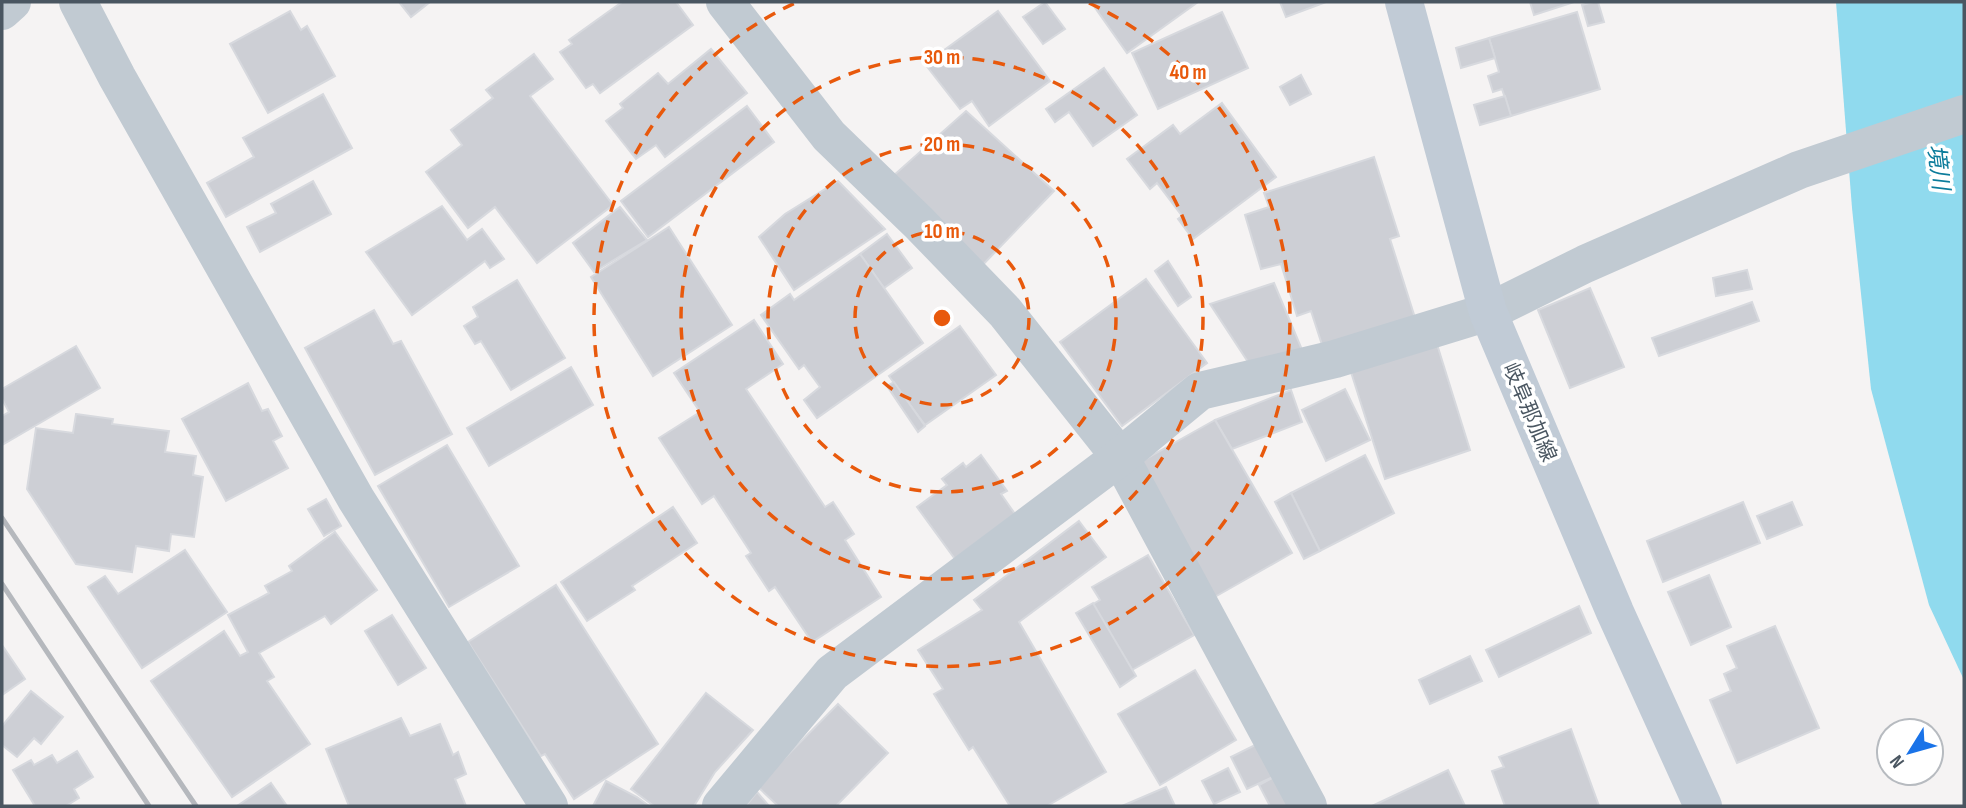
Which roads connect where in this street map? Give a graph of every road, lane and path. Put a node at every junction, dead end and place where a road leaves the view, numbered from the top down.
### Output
1 (12, 2) edge
2 (78, 2) edge
3 (725, 2) edge
4 (1404, 2) edge
5 (2, 11) edge
6 (1964, 114) edge
7 (1488, 312) junction
8 (1120, 457) junction
9 (549, 806) edge
10 (721, 806) edge
11 (1308, 806) edge
12 (1703, 806) edge

1 - 5 street
2 - 9 street
3 - 8 street
4 - 7 main road, 岐阜那加線
6 - 7 street
7 - 8 street
7 - 12 main road, 岐阜那加線
8 - 10 street
8 - 11 street

